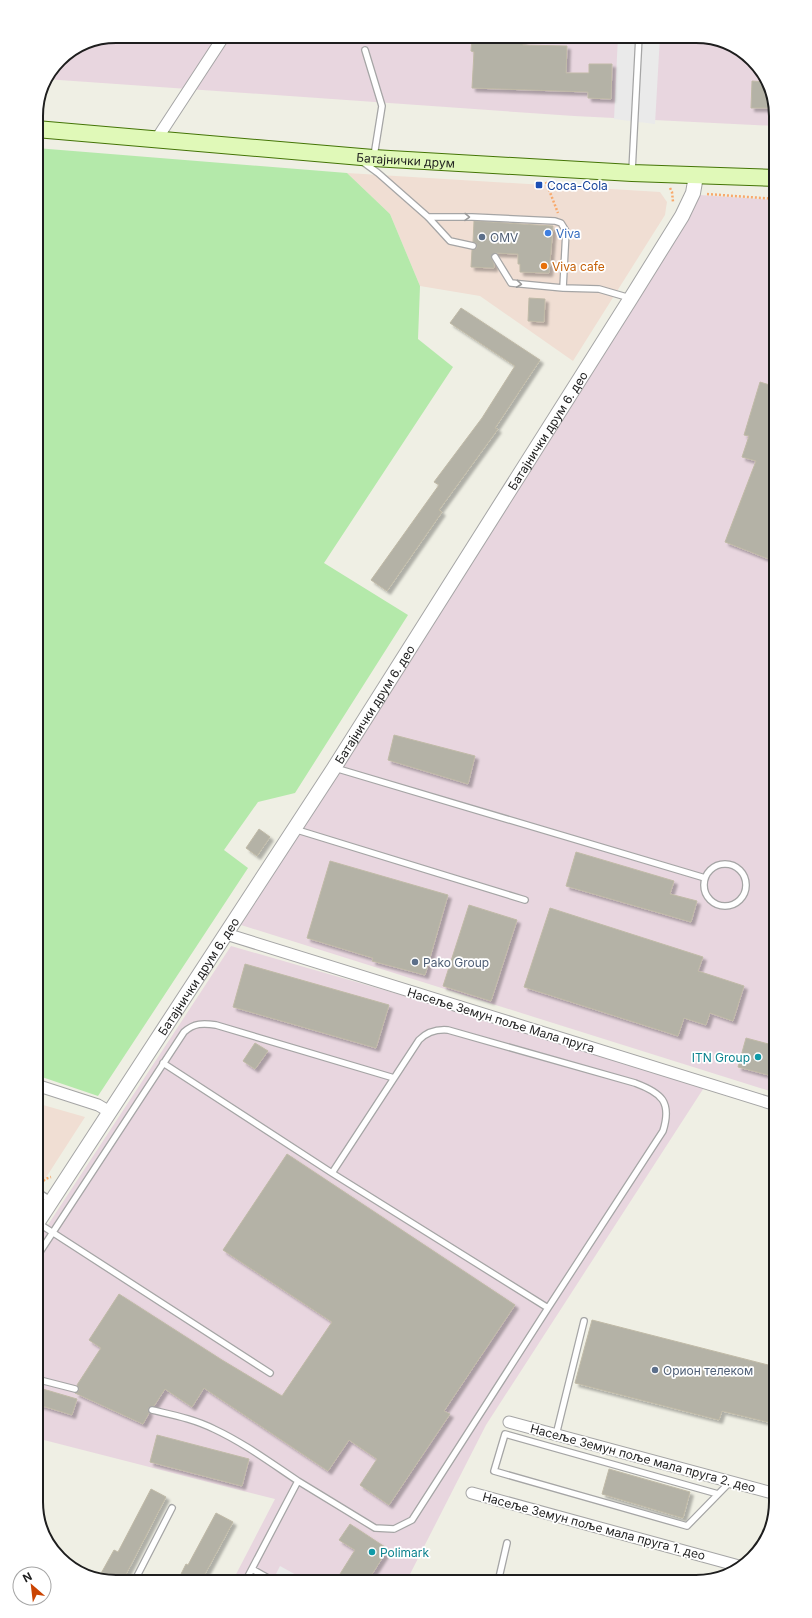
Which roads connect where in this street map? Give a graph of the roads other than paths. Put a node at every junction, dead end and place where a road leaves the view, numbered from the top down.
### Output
1 (219, 43) edge
2 (639, 43) edge
3 (365, 50) dead end
4 (43, 130) edge
5 (156, 140) junction
6 (356, 157) junction
7 (374, 158) junction
8 (632, 173) junction
9 (696, 176) junction
10 (769, 178) edge
11 (428, 217) junction
12 (473, 246) dead end
13 (495, 257) dead end
14 (563, 288) junction
15 (631, 298) junction
16 (334, 768) junction
17 (294, 829) junction
18 (705, 878) junction
19 (525, 900) dead end
20 (226, 934) junction
21 (163, 1063) junction
22 (394, 1078) junction
23 (43, 1087) edge
24 (769, 1103) edge
25 (110, 1112) junction
26 (332, 1173) junction
27 (43, 1195) edge
28 (52, 1201) junction
29 (43, 1215) edge
30 (43, 1228) edge
31 (52, 1233) junction
32 (43, 1247) edge
33 (548, 1308) junction
34 (584, 1321) dead end
35 (270, 1373) dead end
36 (43, 1381) edge
37 (75, 1389) dead end
38 (152, 1410) dead end
39 (509, 1422) dead end
40 (556, 1435) junction
41 (298, 1481) junction
42 (730, 1482) junction
43 (769, 1492) edge
44 (472, 1493) dead end
45 (718, 1494) junction
46 (172, 1508) dead end
47 (507, 1543) dead end
48 (734, 1565) edge
49 (252, 1569) junction
50 (138, 1575) edge
51 (249, 1575) edge
52 (263, 1575) edge
53 (500, 1575) edge

1 - 5 street
2 - 8 lane
3 - 7 lane
4 - 5 main road, Батајнички друм
5 - 6 main road, Батајнички друм
6 - 7 main road, Батајнички друм
6 - 11 lane
7 - 8 main road, Батајнички друм
8 - 9 main road, Батајнички друм
9 - 10 main road, Батајнички друм
9 - 15 street, Батајнички друм 6. део
11 - 12 lane
11 -> 14 lane
13 -> 14 lane
14 - 15 lane
15 - 16 street, Батајнички друм 6. део
16 - 17 street, Батајнички друм 6. део
16 - 18 lane
17 - 19 lane
17 - 20 street, Батајнички друм 6. део
18 - 18 lane
20 - 24 street, Насеље Земун поље Мала пруга
20 - 25 street, Батајнички друм 6. део
21 - 22 lane
21 - 26 lane
21 - 31 lane
22 - 26 lane
22 - 33 lane
23 - 25 street
25 - 28 street, Батајнички друм 6. део
26 - 33 lane
27 - 28 lane
28 - 29 street, Батајнички друм 6. део
30 - 31 lane
31 - 32 lane
31 - 35 lane
33 - 41 lane
34 - 40 lane
36 - 37 lane
38 - 41 lane
39 - 40 street, Насеље Земун поље мала пруга 2. део
40 - 42 street, Насеље Земун поље мала пруга 2. део
41 - 49 lane
42 - 43 street, Насеље Земун поље мала пруга 2. део
42 - 45 lane
44 - 48 street, Насеље Земун поље мала пруга 1. део
45 - 45 lane
46 - 50 lane
47 - 53 lane
49 - 51 lane
49 - 52 lane

